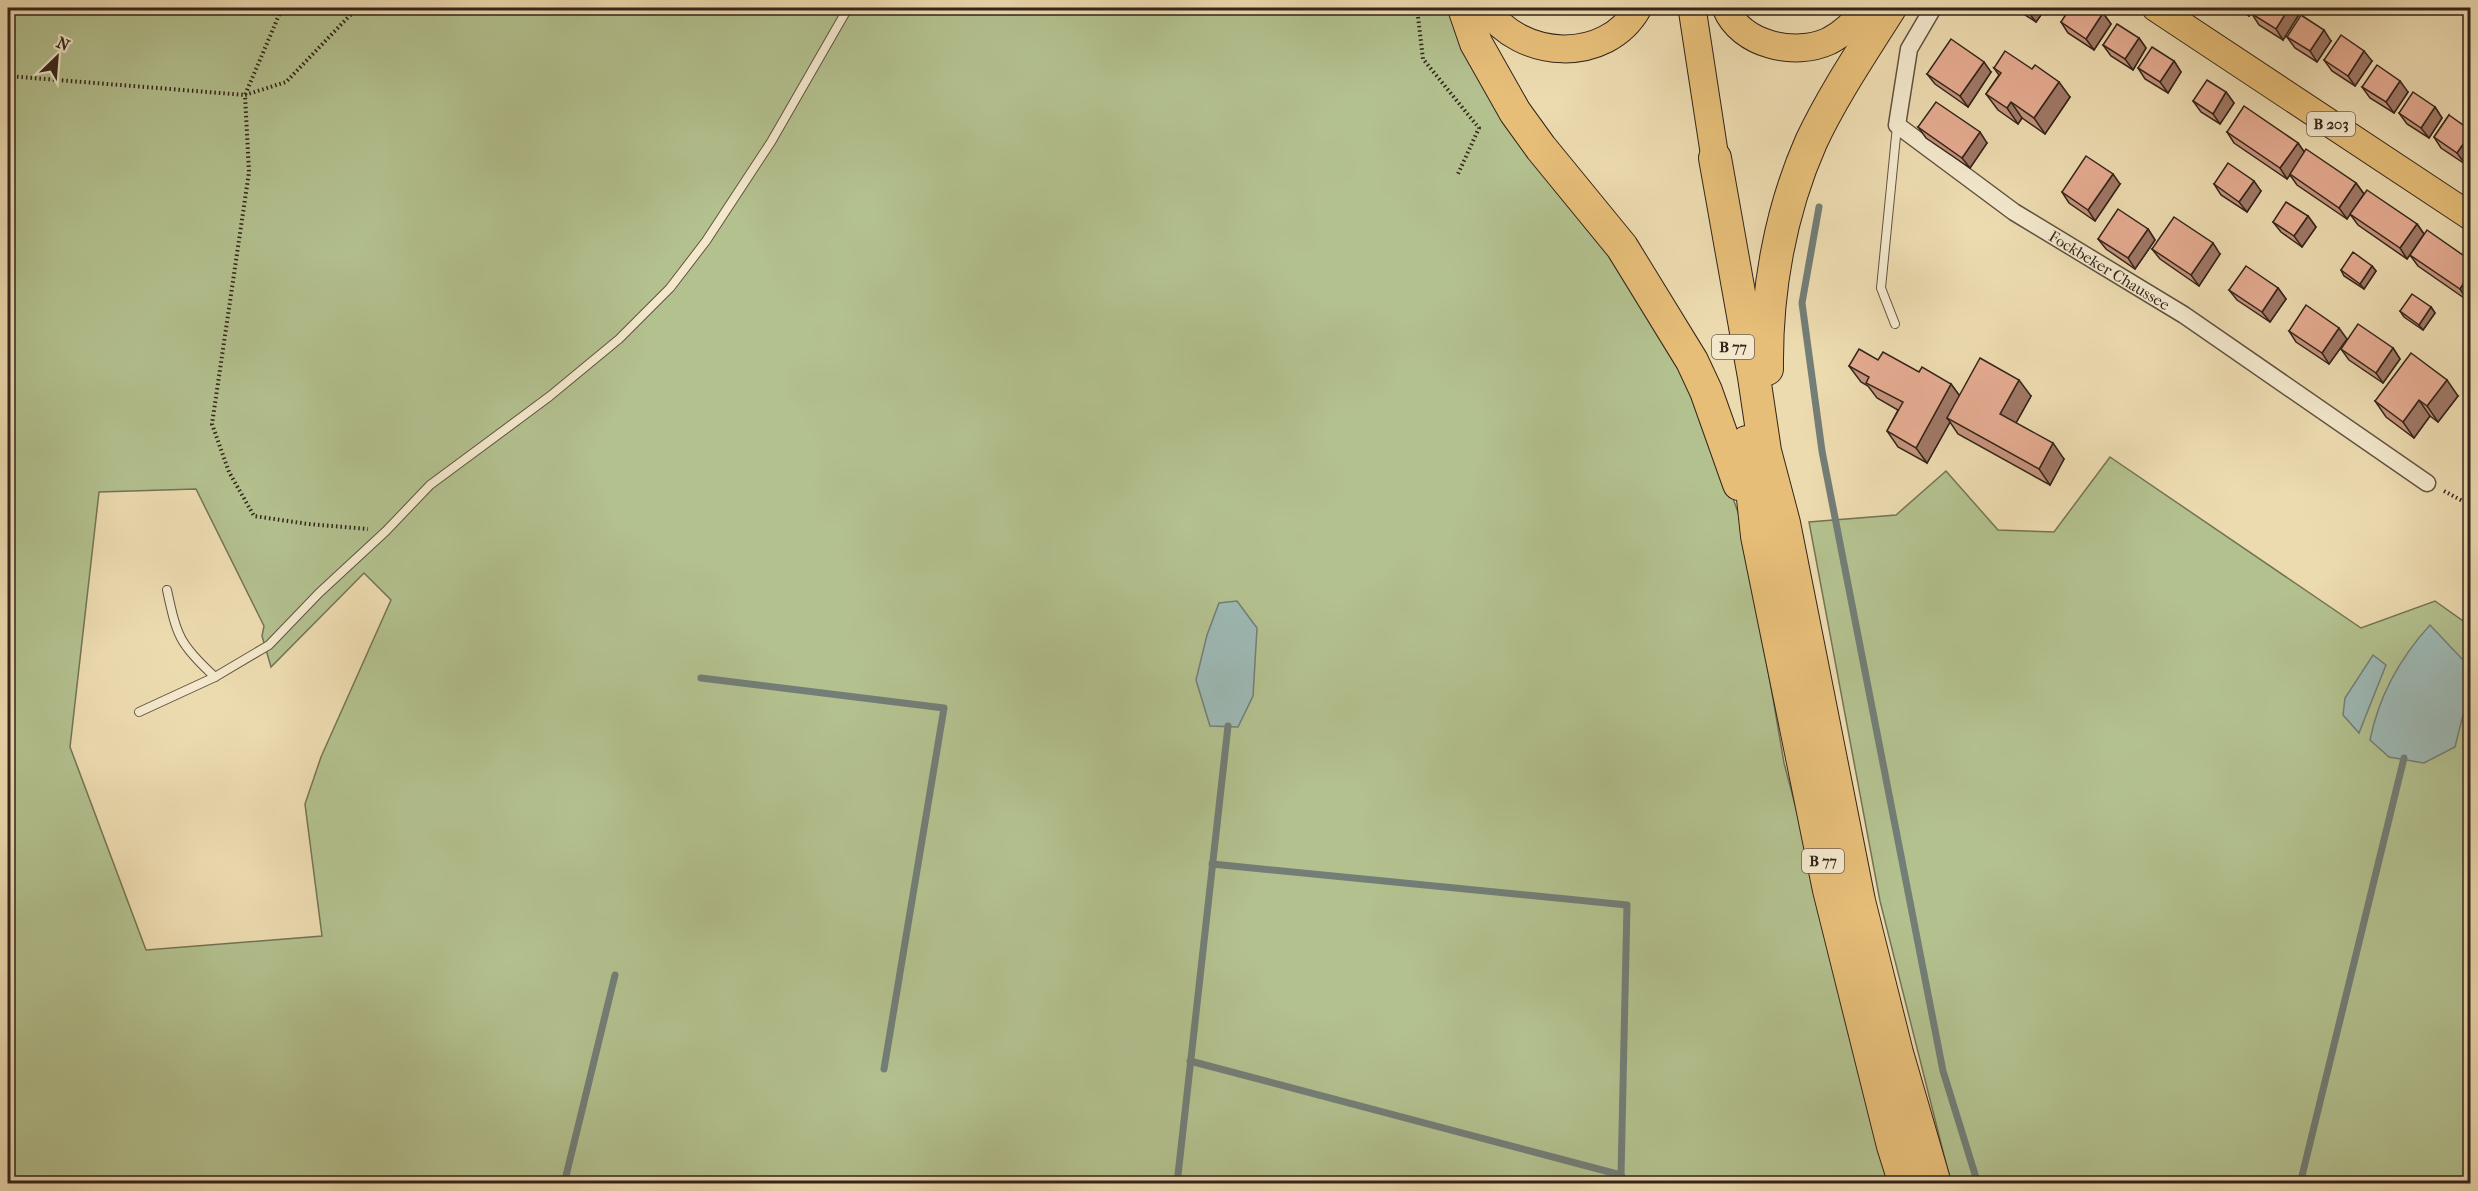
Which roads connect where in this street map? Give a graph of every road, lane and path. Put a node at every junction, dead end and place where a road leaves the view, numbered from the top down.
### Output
1 (282, 8) edge
2 (357, 8) edge
3 (848, 8) edge
4 (1416, 8) edge
5 (1464, 8) edge
6 (1486, 8) edge
7 (1638, 8) edge
8 (1692, 8) edge
9 (1726, 8) edge
10 (1867, 8) edge
11 (1890, 8) edge
12 (1933, 8) edge
13 (2156, 8) edge
14 (8, 75) edge
15 (245, 95) junction
16 (1897, 125) junction
17 (1715, 158) joint
18 (1458, 174) dead end
19 (2470, 216) edge
20 (1895, 324) dead end
21 (2427, 483) joint
22 (2470, 505) edge
23 (1770, 530) junction
24 (386, 531) junction
25 (167, 590) dead end
26 (215, 677) junction
27 (139, 712) dead end
28 (1905, 1184) edge
29 (1935, 1184) edge

1 - 15 path
2 - 15 path
3 - 24 lane
4 - 18 path
5 - 23 highway
6 - 7 main road
8 - 17 main road, B 77
9 - 10 main road
11 - 23 highway
12 - 16 street
13 - 19 main road, B 203
14 - 15 path
15 - 24 path
16 - 20 lane
16 - 21 street, Fockbeker Chaussee
17 - 23 highway, B 77
21 - 22 path
23 - 28 highway, B 77
23 - 29 highway, B 77
24 - 26 lane
25 - 26 lane
26 - 27 lane

